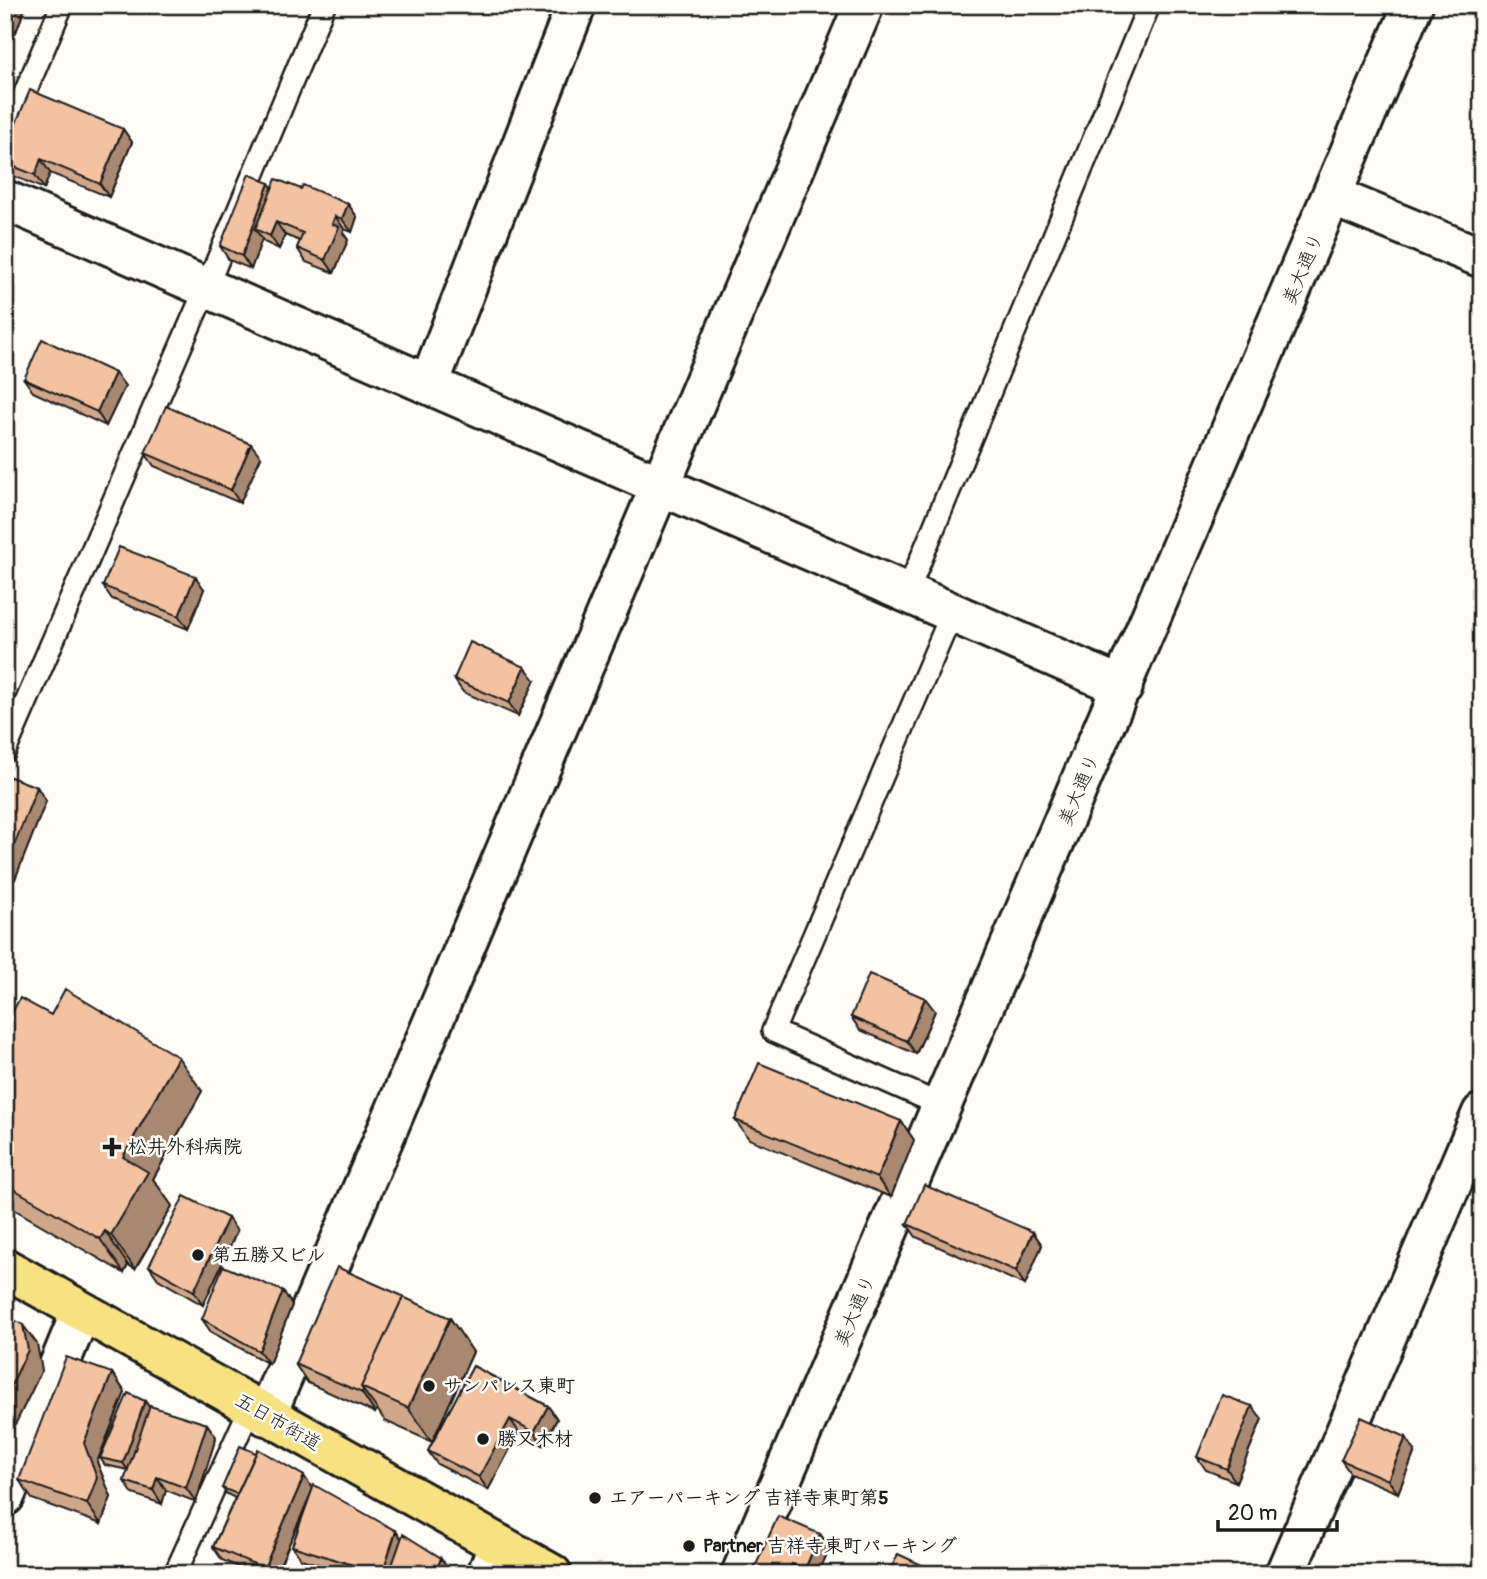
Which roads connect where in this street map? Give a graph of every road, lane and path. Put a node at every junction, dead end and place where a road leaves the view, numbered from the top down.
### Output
1 (62, 5) edge
2 (324, 5) edge
3 (576, 5) edge
4 (864, 5) edge
5 (1149, 5) edge
6 (1413, 5) edge
7 (5, 140) edge
8 (1334, 197) junction
9 (5, 200) edge
10 (1482, 258) edge
11 (206, 288) junction
12 (429, 384) junction
13 (661, 486) junction
14 (907, 593) junction
15 (952, 613) junction
16 (1123, 687) junction
17 (5, 751) edge
18 (943, 1106) junction
19 (1482, 1113) edge
20 (5, 1268) edge
21 (81, 1312) junction
22 (259, 1411) junction
23 (5, 1496) edge
24 (493, 1559) edge
25 (175, 1574) edge
26 (552, 1574) edge
27 (741, 1574) edge
28 (1285, 1574) edge

1 - 7 lane
2 - 11 lane
3 - 12 street
4 - 13 street
5 - 14 lane
6 - 8 street, 美大通り
8 - 10 street
8 - 16 street, 美大通り
9 - 11 street
11 - 12 street
11 - 17 lane
12 - 13 street
13 - 14 street
13 - 22 street
14 - 15 street
15 - 16 street
15 - 18 lane
16 - 18 street, 美大通り
18 - 27 street, 美大通り
19 - 28 street
20 - 21 main road, 五日市街道
21 - 22 main road, 五日市街道
21 - 23 street
22 - 24 main road, 五日市街道
22 - 25 lane
24 - 26 main road, 五日市街道

